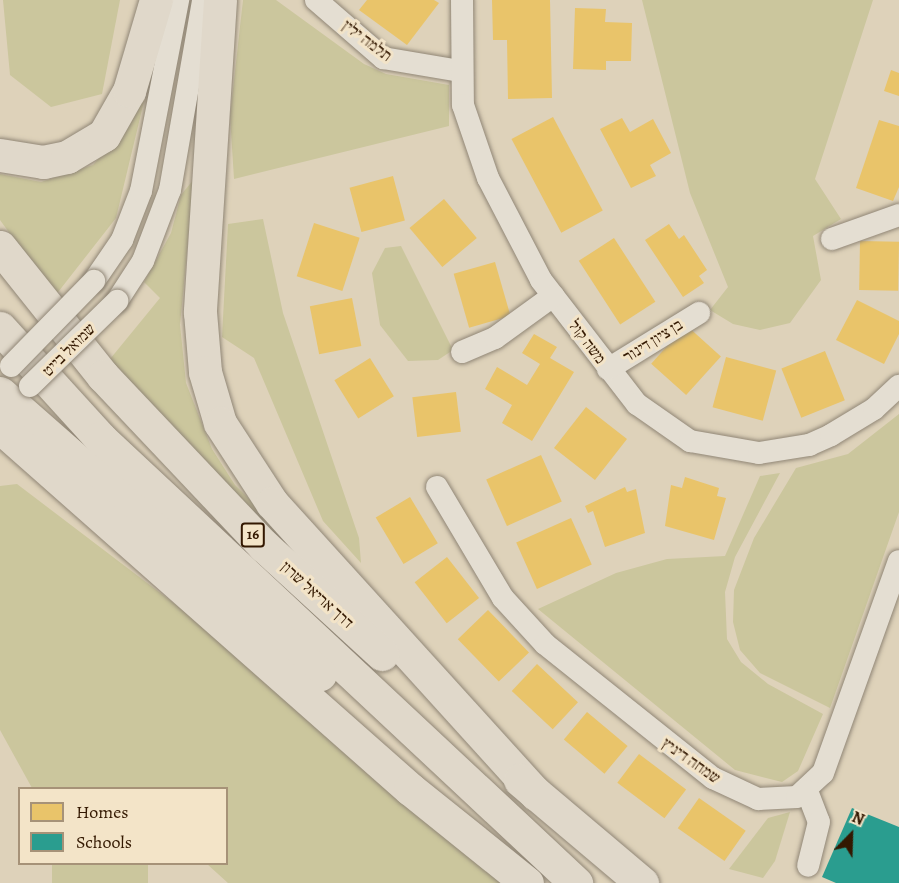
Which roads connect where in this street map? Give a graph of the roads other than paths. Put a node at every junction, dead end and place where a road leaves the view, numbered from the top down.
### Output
1 (156, 0) edge
2 (178, 0) edge
3 (203, 0) edge
4 (220, 0) edge
5 (316, 0) edge
6 (462, 0) edge
7 (460, 71) junction
8 (0, 154) edge
9 (899, 215) edge
10 (832, 239) dead end
11 (0, 247) edge
12 (553, 296) junction
13 (699, 313) dead end
14 (0, 328) edge
15 (462, 352) dead end
16 (608, 369) junction
17 (10, 385) edge
18 (899, 386) edge
19 (0, 427) edge
20 (437, 487) dead end
21 (181, 556) junction
22 (899, 561) edge
23 (807, 791) junction
24 (536, 794) junction
25 (808, 866) dead end
26 (527, 883) edge
27 (532, 883) edge
28 (570, 883) edge
29 (576, 883) edge
30 (642, 883) edge

1 - 8 highway
2 - 17 street, שמואל בייט, bridge
3 - 17 street, שמואל בייט, bridge
4 - 24 highway
5 - 7 street, תלמה ילין
6 - 7 street, משה קול
7 - 12 street, משה קול
9 - 10 street
11 - 24 highway, דרך אריאל שרון / 16
12 - 15 street
12 - 16 street, משה קול
13 - 16 street, בן ציון דינור
14 - 29 highway, דרך אריאל שרון / 16
16 - 18 street, משה קול
17 - 21 highway
19 - 26 highway
20 - 23 street, שמחה דיניץ
21 - 27 highway
21 - 28 highway
22 - 23 street
23 - 25 street
24 - 30 highway, דרך אריאל שרון / 16

